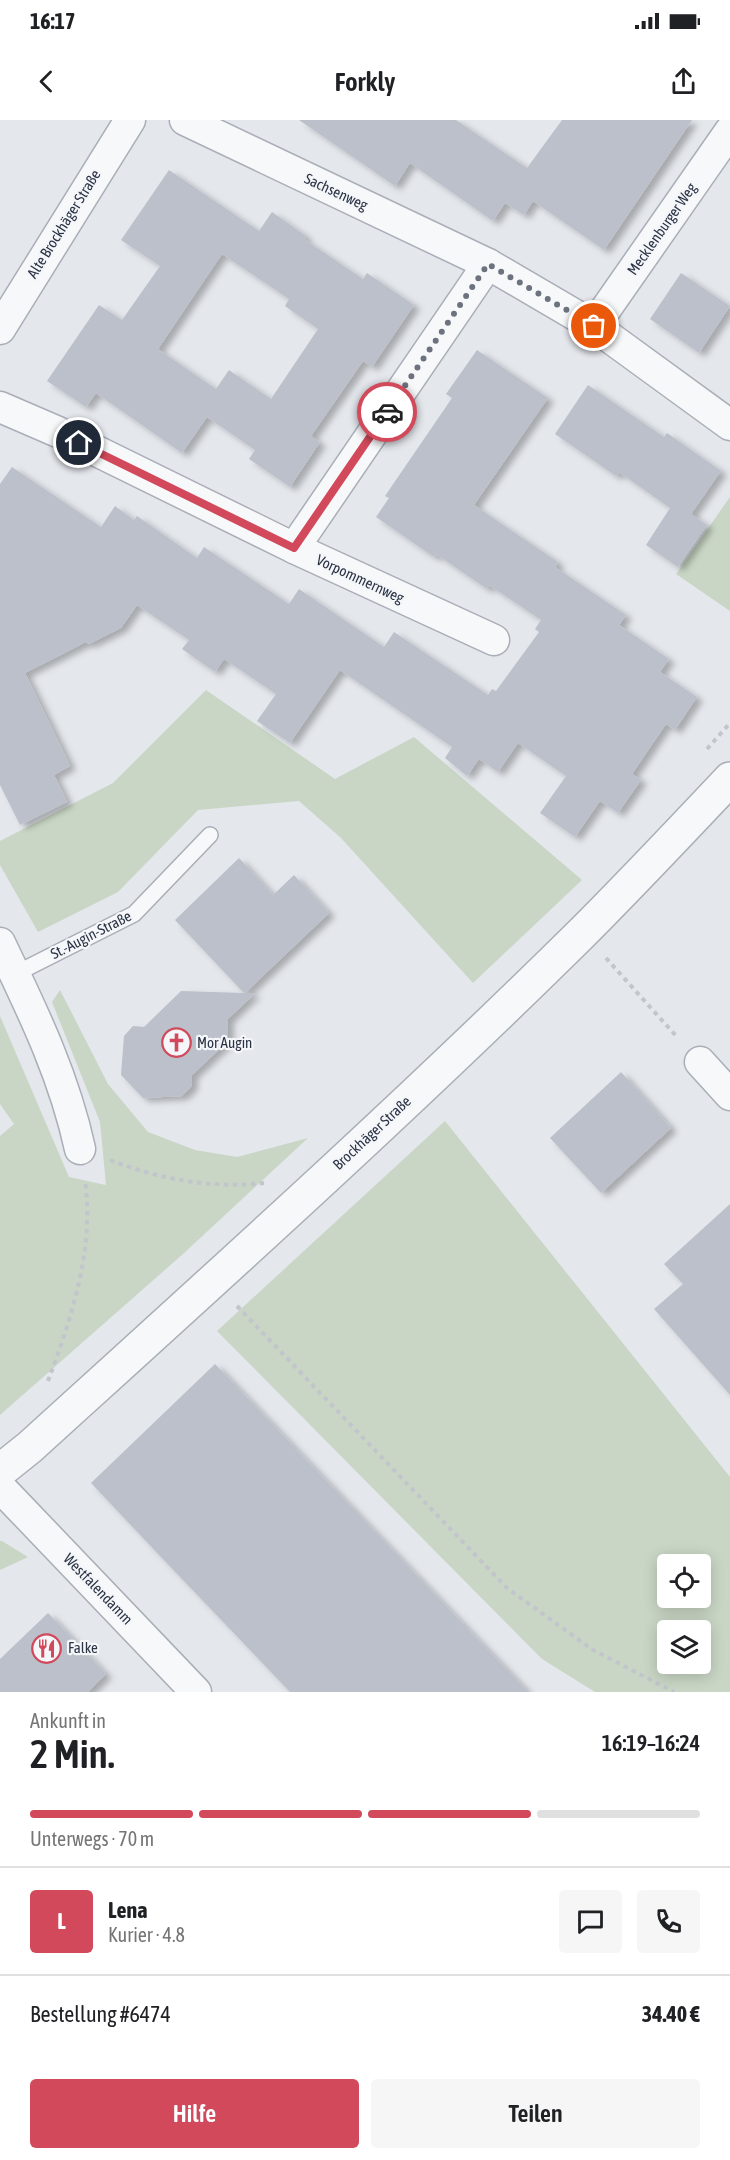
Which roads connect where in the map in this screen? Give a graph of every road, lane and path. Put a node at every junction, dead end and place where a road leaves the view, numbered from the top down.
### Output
1 (130, 120) edge
2 (185, 120) edge
3 (730, 131) edge
4 (488, 264) junction
5 (594, 326) junction
6 (0, 329) edge
7 (0, 407) edge
8 (730, 424) edge
9 (294, 548) junction
10 (494, 640) dead end
11 (730, 779) edge
12 (210, 835) dead end
13 (583, 932) junction
14 (0, 943) edge
15 (15, 974) junction
16 (700, 1062) joint
17 (730, 1095) edge
18 (80, 1149) junction
19 (275, 1182) dead end
20 (214, 1282) junction
21 (47, 1383) dead end
22 (0, 1471) edge
23 (0, 1487) edge
24 (196, 1692) edge
25 (674, 1692) edge

1 - 6 street, Alte Brockhäger Straße
2 - 4 street, Sachsenweg
3 - 5 street, Mecklenburger Weg
4 - 5 street, Sachsenweg
4 - 9 street
5 - 8 street, Sachsenweg
7 - 9 street, Vorpommernweg
9 - 10 street, Vorpommernweg
11 - 13 street, Brockhäger Straße
12 - 15 lane, St.-Augin-Straße
13 - 16 path
13 - 20 street, Brockhäger Straße
14 - 15 street
15 - 18 street
16 - 17 street
18 - 19 path
18 - 21 path
20 - 22 street, Brockhäger Straße
20 - 25 path
23 - 24 street, Westfalendamm

